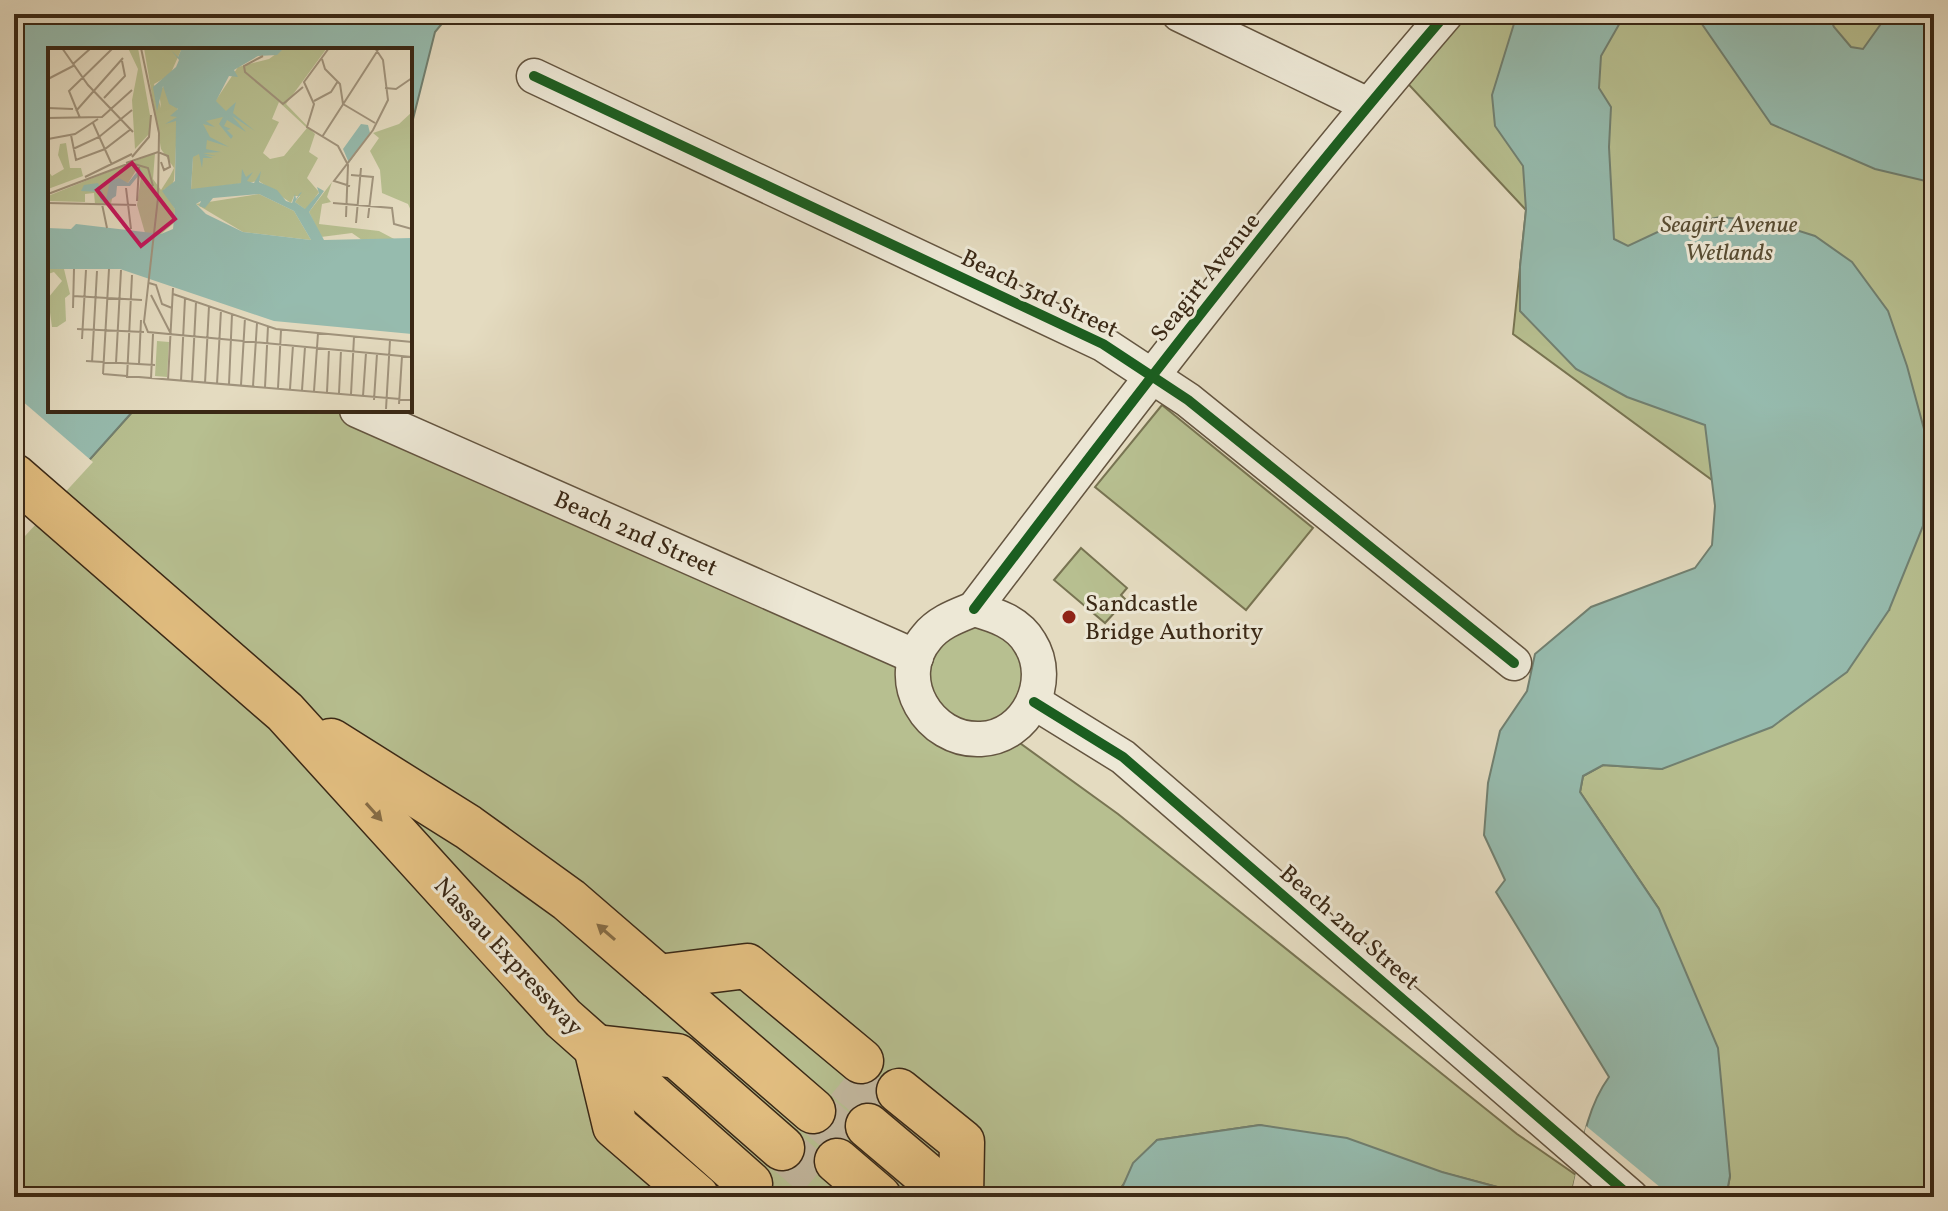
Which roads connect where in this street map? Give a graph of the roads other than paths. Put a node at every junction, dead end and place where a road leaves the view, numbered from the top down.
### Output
1 (1179, 14) edge
2 (1446, 14) edge
3 (534, 76) dead end
4 (1368, 105) junction
5 (1151, 376) junction
6 (362, 412) edge
7 (14, 476) edge
8 (974, 609) junction
9 (916, 657) junction
10 (1514, 663) dead end
11 (1034, 702) junction
12 (285, 712) junction
13 (658, 977) junction
14 (596, 1047) junction
15 (798, 1129) edge
16 (857, 1144) edge
17 (662, 1197) edge
18 (697, 1197) edge
19 (879, 1197) edge
20 (913, 1197) edge
21 (940, 1197) edge
22 (953, 1197) edge
23 (961, 1197) edge
24 (1631, 1197) edge

1 - 4 street
2 - 4 street, Seagirt Avenue
3 - 5 street, Beach 3rd Street
4 - 5 street, Seagirt Avenue
5 - 8 street, Seagirt Avenue
5 - 10 street, Beach 3rd Street
6 - 9 street, Beach 2nd Street
7 - 12 highway, Nassau Expressway
8 - 9 street
8 - 11 street
9 - 11 street
11 - 24 street, Beach 2nd Street
13 -> 12 highway, Nassau Expressway
12 -> 14 highway, Nassau Expressway
13 - 15 highway, Nassau Expressway
13 - 15 highway
14 - 15 highway, Nassau Expressway
14 - 17 highway
14 - 18 highway
16 - 19 highway
16 - 20 highway
16 - 21 highway
16 - 22 highway
16 - 23 highway

